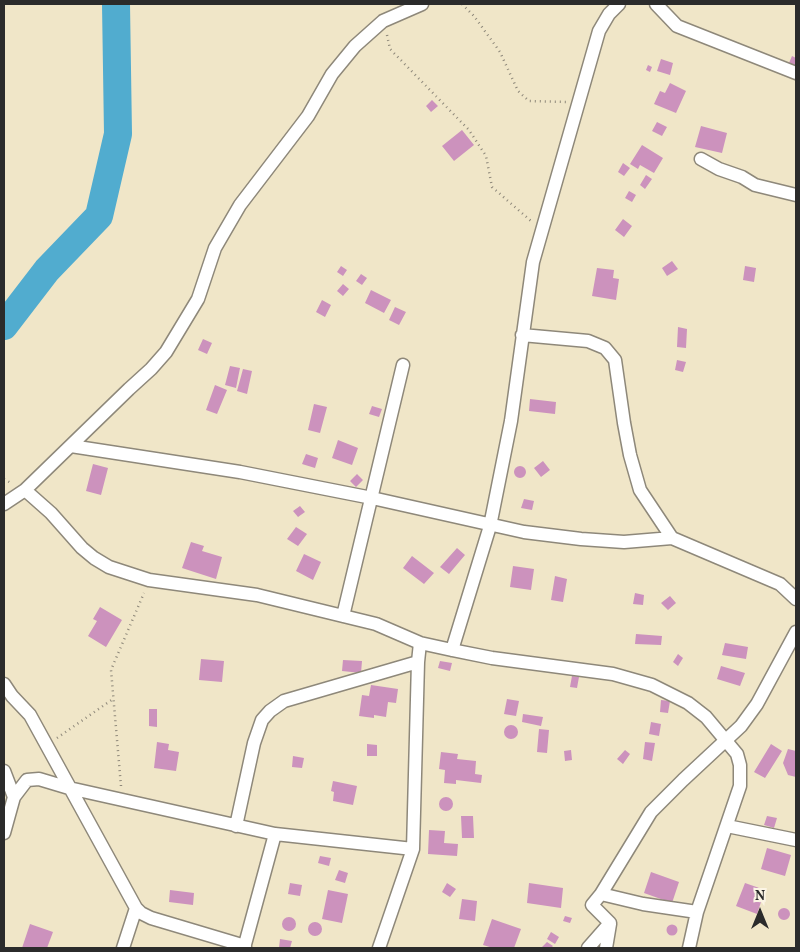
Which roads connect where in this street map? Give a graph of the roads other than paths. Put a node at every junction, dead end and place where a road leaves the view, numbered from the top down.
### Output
1 (422, 4) edge
2 (619, 4) edge
3 (656, 4) edge
4 (796, 73) edge
5 (701, 158) dead end
6 (796, 195) edge
7 (522, 335) junction
8 (403, 365) dead end
9 (71, 446) junction
10 (25, 490) junction
11 (372, 498) junction
12 (4, 504) edge
13 (490, 526) junction
14 (672, 538) junction
15 (796, 599) edge
16 (344, 616) junction
17 (796, 632) edge
18 (420, 643) junction
19 (452, 650) junction
20 (418, 662) junction
21 (4, 684) edge
22 (726, 741) junction
23 (4, 771) edge
24 (69, 788) junction
25 (14, 797) junction
26 (236, 826) junction
27 (727, 826) junction
28 (4, 833) edge
29 (275, 834) junction
30 (796, 840) edge
31 (413, 849) junction
32 (601, 894) junction
33 (136, 908) junction
34 (697, 912) junction
35 (610, 923) junction
36 (245, 947) edge
37 (123, 948) edge
38 (379, 948) edge
39 (588, 948) edge
40 (606, 948) edge
41 (689, 948) edge

1 - 9 street
2 - 7 street
3 - 4 street
5 - 6 street
7 - 13 street
7 - 14 street
8 - 11 street
9 - 10 street
9 - 11 street
10 - 12 street
10 - 16 street
11 - 13 street
11 - 16 street
13 - 14 street
13 - 19 street
14 - 15 street
16 - 18 street
17 - 22 street
18 - 19 street
18 - 20 street
19 - 22 street
20 - 26 street
20 - 31 street
21 - 24 street
22 - 27 street
22 - 32 street
23 - 25 street
24 - 25 street
24 - 26 street
24 - 33 street
25 - 28 street
26 - 29 street
27 - 30 street
27 - 34 street
29 - 31 street
29 - 36 street
31 - 38 street
32 - 34 street
32 - 35 street
33 - 36 street
33 - 37 street
34 - 41 street
35 - 39 street
35 - 40 street

